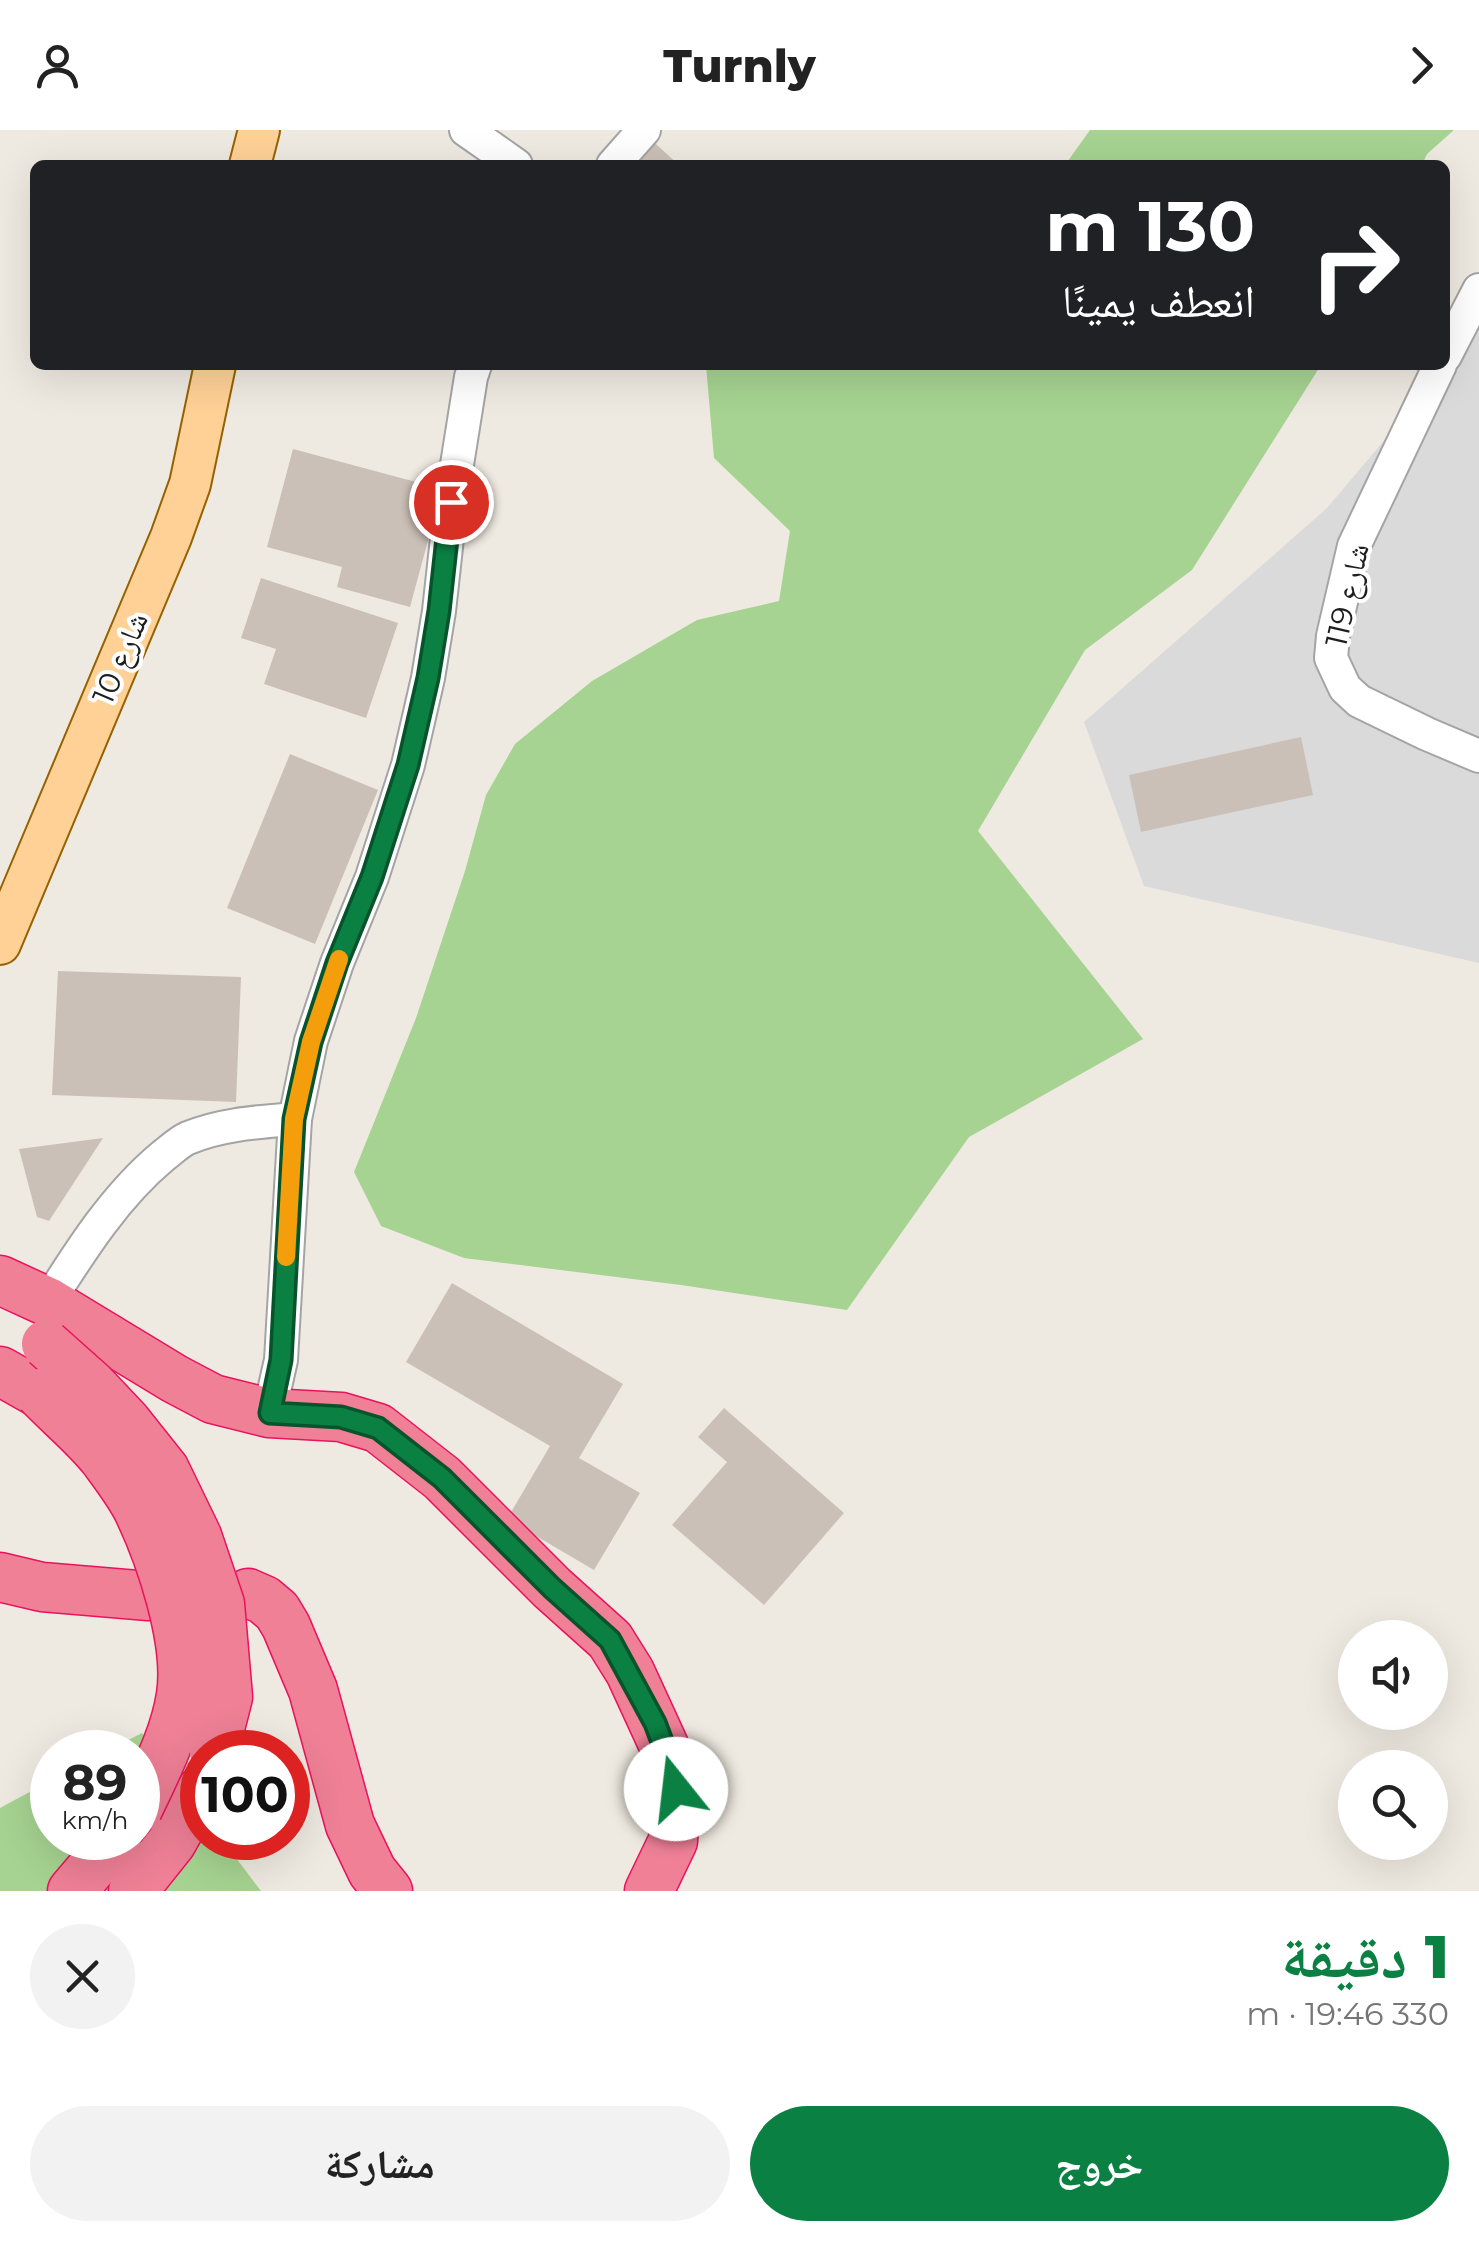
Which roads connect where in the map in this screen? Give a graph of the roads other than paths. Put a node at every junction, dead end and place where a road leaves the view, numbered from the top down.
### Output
1 (259, 130) edge
2 (466, 130) edge
3 (644, 130) edge
4 (251, 160) edge
5 (509, 160) edge
6 (617, 160) edge
7 (1479, 290) edge
8 (1450, 346) edge
9 (215, 370) edge
10 (474, 370) edge
11 (1438, 370) edge
12 (1479, 756) edge
13 (0, 944) edge
14 (294, 1119) junction
15 (17, 1302) edge
16 (19, 1382) edge
17 (270, 1413) junction
18 (0, 1578) edge
19 (248, 1593) dead end
20 (149, 1596) dead end
21 (220, 1730) edge
22 (160, 1762) edge
23 (180, 1828) edge
24 (98, 1860) edge
25 (72, 1891) edge
26 (133, 1891) edge
27 (388, 1891) edge
28 (650, 1891) edge

1 - 4 main road
2 - 5 street
3 - 6 street
7 - 8 street
9 - 13 main road, شارع 10
10 - 14 street
11 - 12 street, شارع 119
14 - 15 street
14 - 17 street
15 - 17 highway
15 - 21 highway, bridge
16 - 22 highway, bridge
17 - 28 highway
18 - 20 highway
19 - 27 highway
23 - 26 highway
24 - 25 highway

